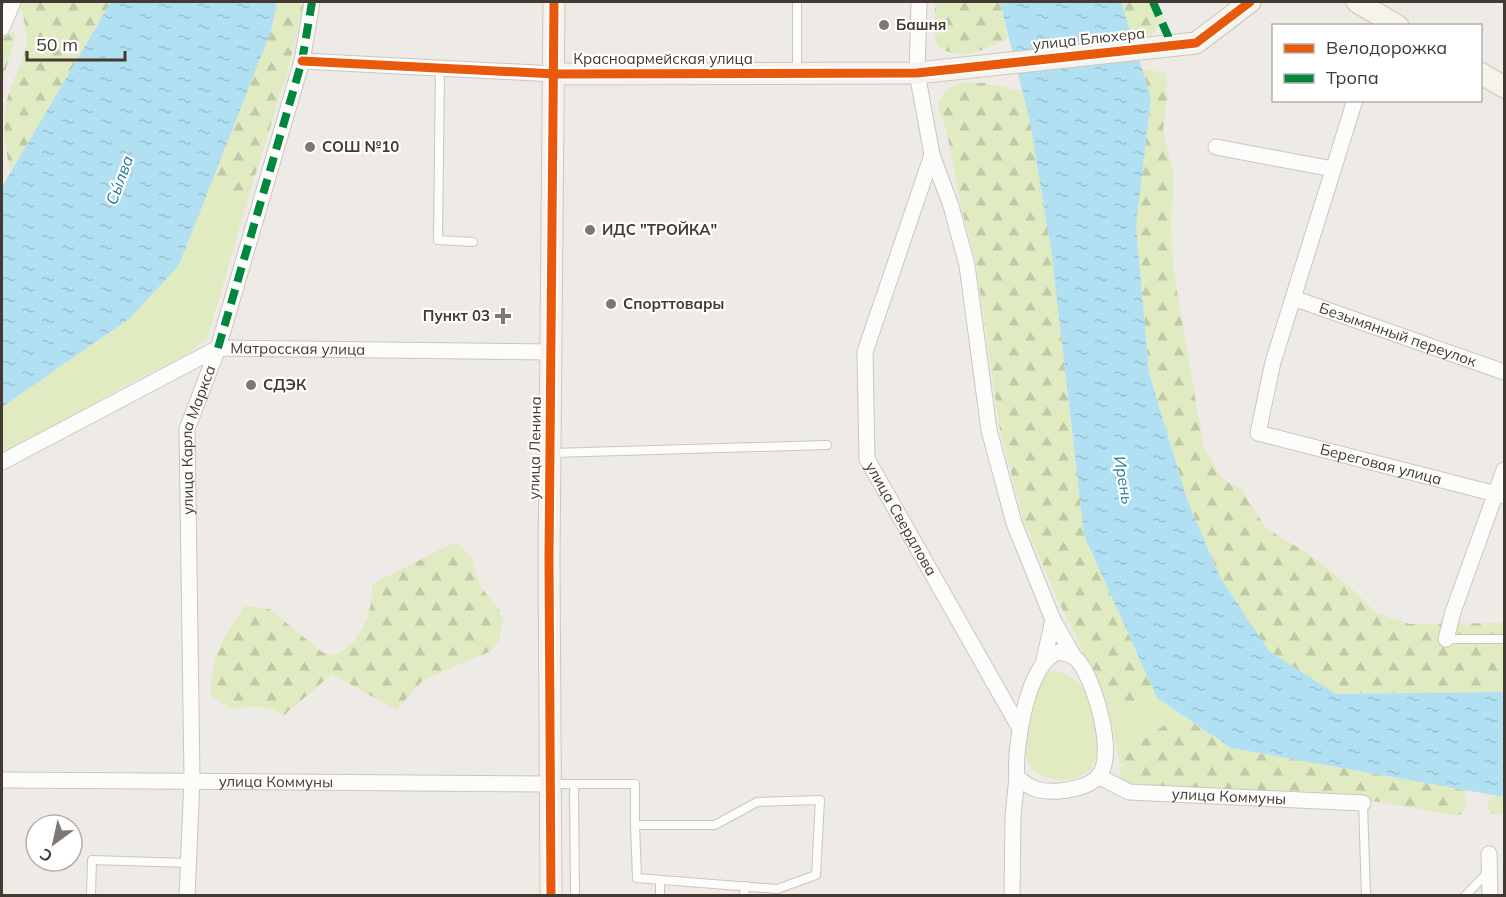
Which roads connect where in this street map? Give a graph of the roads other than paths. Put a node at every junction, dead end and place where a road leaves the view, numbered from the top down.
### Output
1 (13, 2) edge
2 (312, 2) edge
3 (554, 2) edge
4 (797, 2) edge
5 (919, 2) edge
6 (1357, 2) edge
7 (1244, 3) edge
8 (1393, 24) edge
9 (2, 28) edge
10 (302, 61) junction
11 (440, 67) junction
12 (796, 73) junction
13 (917, 73) junction
14 (555, 74) junction
15 (1482, 74) edge
16 (1504, 87) edge
17 (1354, 102) edge
18 (1216, 147) dead end
19 (932, 155) junction
20 (1333, 170) junction
21 (473, 242) dead end
22 (1293, 298) junction
23 (218, 348) junction
24 (551, 352) junction
25 (1504, 372) edge
26 (827, 444) dead end
27 (550, 453) junction
28 (2, 462) edge
29 (1504, 470) edge
30 (1500, 495) edge
31 (1053, 620) junction
32 (1446, 639) joint
33 (1504, 639) edge
34 (1074, 657) junction
35 (1044, 660) junction
36 (1020, 727) junction
37 (1098, 776) junction
38 (1017, 777) junction
39 (192, 779) junction
40 (2, 780) edge
41 (550, 784) junction
42 (574, 784) junction
43 (1039, 792) junction
44 (1363, 803) joint
45 (1013, 816) junction
46 (634, 825) junction
47 (1490, 854) dead end
48 (189, 863) junction
49 (1490, 871) junction
50 (660, 880) junction
51 (745, 886) junction
52 (91, 896) edge
53 (187, 896) edge
54 (551, 896) edge
55 (575, 896) edge
56 (660, 896) edge
57 (744, 896) edge
58 (1012, 896) edge
59 (1366, 896) edge
60 (1465, 896) edge
61 (1490, 896) edge

1 - 9 street
2 - 10 street, улица Карла Маркса
3 - 14 street, улица Ленина
4 - 12 lane
5 - 13 street, улица Свердлова
6 - 8 street
7 - 13 street, улица Блюхера
10 - 11 street, Красноармейская улица
10 - 23 street, улица Карла Маркса
11 - 14 street, Красноармейская улица
11 - 21 lane
12 - 13 street, Красноармейская улица
12 - 14 street, Красноармейская улица
13 - 19 street, улица Свердлова
14 - 24 street, улица Ленина
15 - 16 street
17 - 20 street
18 - 20 street
19 - 31 street, улица Свердлова
19 - 36 street, улица Свердлова
20 - 22 street
22 - 25 street, Безымянный переулок
22 - 30 street, Береговая улица
23 - 24 street, Матросская улица
23 - 28 street, Матросская улица
23 - 39 street, улица Карла Маркса
24 - 27 street, улица Ленина
26 - 27 lane
27 - 41 street, улица Ленина
29 - 30 street
30 - 32 street
31 - 34 street, улица Свердлова
31 - 35 street
32 - 33 lane
34 - 35 street
34 - 37 street, улица Свердлова
35 - 36 street
36 - 38 street
37 - 43 street
37 - 44 street, улица Коммуны
38 - 43 street
38 - 45 street
39 - 40 street, улица Коммуны
39 - 41 street, улица Коммуны
39 - 48 street, улица Карла Маркса
41 - 42 lane
41 - 54 street, улица Ленина
42 - 46 lane
42 - 55 lane
43 - 45 street
44 - 59 lane
45 - 58 street
46 - 50 lane
46 - 51 lane
47 - 49 street
48 - 52 lane
48 - 53 street, улица Карла Маркса
49 - 60 lane
49 - 61 street
50 - 51 lane
50 - 56 lane
51 - 57 lane

